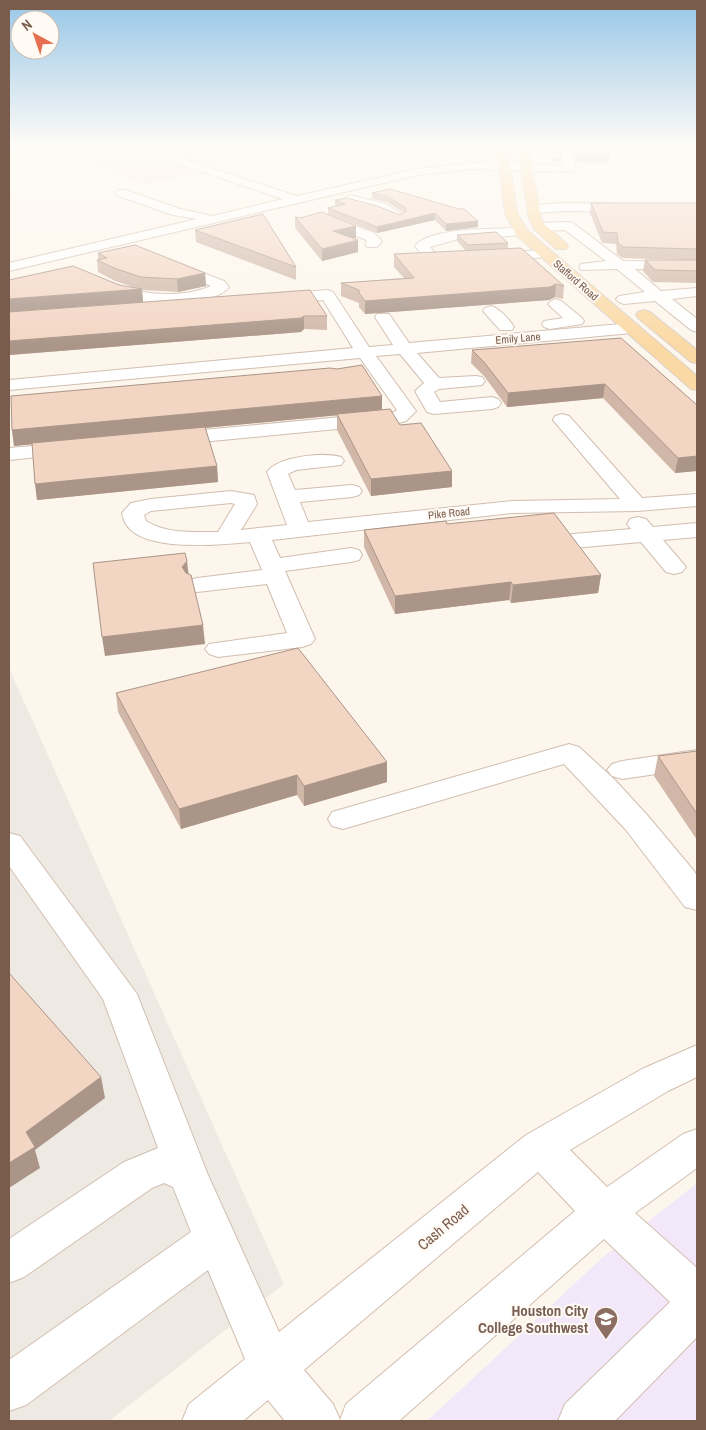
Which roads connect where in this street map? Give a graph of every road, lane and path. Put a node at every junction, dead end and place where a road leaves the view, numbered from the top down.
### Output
1 (187, 214) edge
2 (239, 214) edge
3 (268, 214) edge
4 (311, 214) edge
5 (395, 214) edge
6 (510, 214) edge
7 (534, 214) edge
8 (399, 216) edge
9 (282, 218) dead end
10 (323, 218) junction
11 (216, 219) junction
12 (308, 222) edge
13 (568, 226) junction
14 (588, 226) dead end
15 (540, 227) junction
16 (521, 232) junction
17 (157, 233) junction
18 (200, 235) dead end
19 (116, 242) junction
20 (372, 244) dead end
21 (595, 246) junction
22 (623, 246) edge
23 (9, 251) edge
24 (66, 254) junction
25 (546, 254) junction
26 (158, 259) edge
27 (39, 260) junction
28 (620, 265) junction
29 (697, 266) edge
30 (9, 267) edge
31 (586, 267) junction
32 (562, 268) junction
33 (70, 269) edge
34 (94, 271) junction
35 (601, 280) dead end
36 (697, 292) edge
37 (620, 296) joint
38 (657, 296) junction
39 (260, 300) edge
40 (222, 303) edge
41 (556, 304) edge
42 (134, 310) edge
43 (491, 311) edge
44 (383, 317) edge
45 (697, 327) edge
46 (632, 328) junction
47 (517, 338) junction
48 (602, 343) edge
49 (404, 348) junction
50 (364, 352) junction
51 (455, 355) dead end
52 (697, 357) edge
53 (667, 359) junction
54 (476, 380) dead end
55 (9, 384) edge
56 (434, 384) junction
57 (697, 385) edge
58 (492, 402) dead end
59 (562, 420) dead end
60 (154, 441) edge
61 (85, 448) edge
62 (9, 454) edge
63 (334, 462) dead end
64 (352, 490) dead end
65 (288, 497) junction
66 (697, 500) edge
67 (630, 505) junction
68 (300, 529) junction
69 (697, 530) edge
70 (258, 534) junction
71 (646, 534) junction
72 (225, 538) junction
73 (573, 541) edge
74 (351, 555) dead end
75 (674, 567) dead end
76 (274, 571) junction
77 (197, 585) dead end
78 (218, 649) dead end
79 (697, 759) edge
80 (622, 770) dead end
81 (343, 819) dead end
82 (9, 843) edge
83 (697, 898) edge
84 (697, 1060) edge
85 (697, 1146) edge
86 (540, 1147) junction
87 (188, 1176) junction
88 (604, 1212) junction
89 (216, 1239) junction
90 (9, 1263) edge
91 (697, 1297) edge
92 (697, 1306) edge
93 (272, 1368) junction
94 (9, 1388) edge
95 (206, 1421) edge
96 (316, 1421) edge
97 (363, 1421) edge
98 (582, 1421) edge

1 - 11 street
2 - 11 street
3 - 9 street
4 - 10 street
5 - 8 street
6 - 16 main road, Stafford Road
7 - 15 main road, Stafford Road
10 - 12 street
10 - 20 street
11 - 17 street
13 - 14 street
13 - 15 street
13 - 21 street
15 - 31 main road, Stafford Road
16 - 25 main road, Stafford Road
16 - 25 street
17 - 18 street
17 - 19 street
19 - 24 street
19 - 34 street
21 - 22 street
21 - 28 street
23 - 27 street
24 - 27 street
24 - 34 street
25 - 32 main road, Stafford Road
26 - 34 street
27 - 30 street
27 - 33 street
28 - 29 street
28 - 31 street
28 - 38 street
31 - 32 main road
31 - 35 main road, Stafford Road
32 - 46 main road, Stafford Road
36 - 38 street
37 - 38 street
37 - 52 main road
38 - 45 street
39 - 50 street
40 - 42 street
41 - 47 street
43 - 47 street
44 - 49 street
46 - 47 street, Emily Lane
46 - 53 main road, Stafford Road
47 - 48 street
47 - 49 street, Emily Lane
47 - 51 street
49 - 50 street, Emily Lane
49 - 56 street
50 - 55 street, Emily Lane
50 - 60 street
52 - 53 main road
53 - 57 main road, Stafford Road
54 - 56 street
56 - 58 street
59 - 67 street
61 - 62 street
63 - 65 street
64 - 65 street
65 - 68 street
66 - 67 street, Pike Road
67 - 68 street, Pike Road
67 - 71 street
68 - 70 street, Pike Road
69 - 71 street
70 - 72 street, Pike Road
70 - 76 street
71 - 73 street
71 - 75 street
72 - 72 street, Pike Road
74 - 76 street
76 - 77 street
76 - 78 street
79 - 80 street
81 - 83 street
82 - 87 street
84 - 86 street, Cash Road
85 - 88 street
86 - 88 street
86 - 93 street, Cash Road
87 - 89 street
87 - 90 street
88 - 91 street
88 - 97 street
89 - 93 street
89 - 94 street
92 - 98 street
93 - 95 street, Cash Road
93 - 96 street

